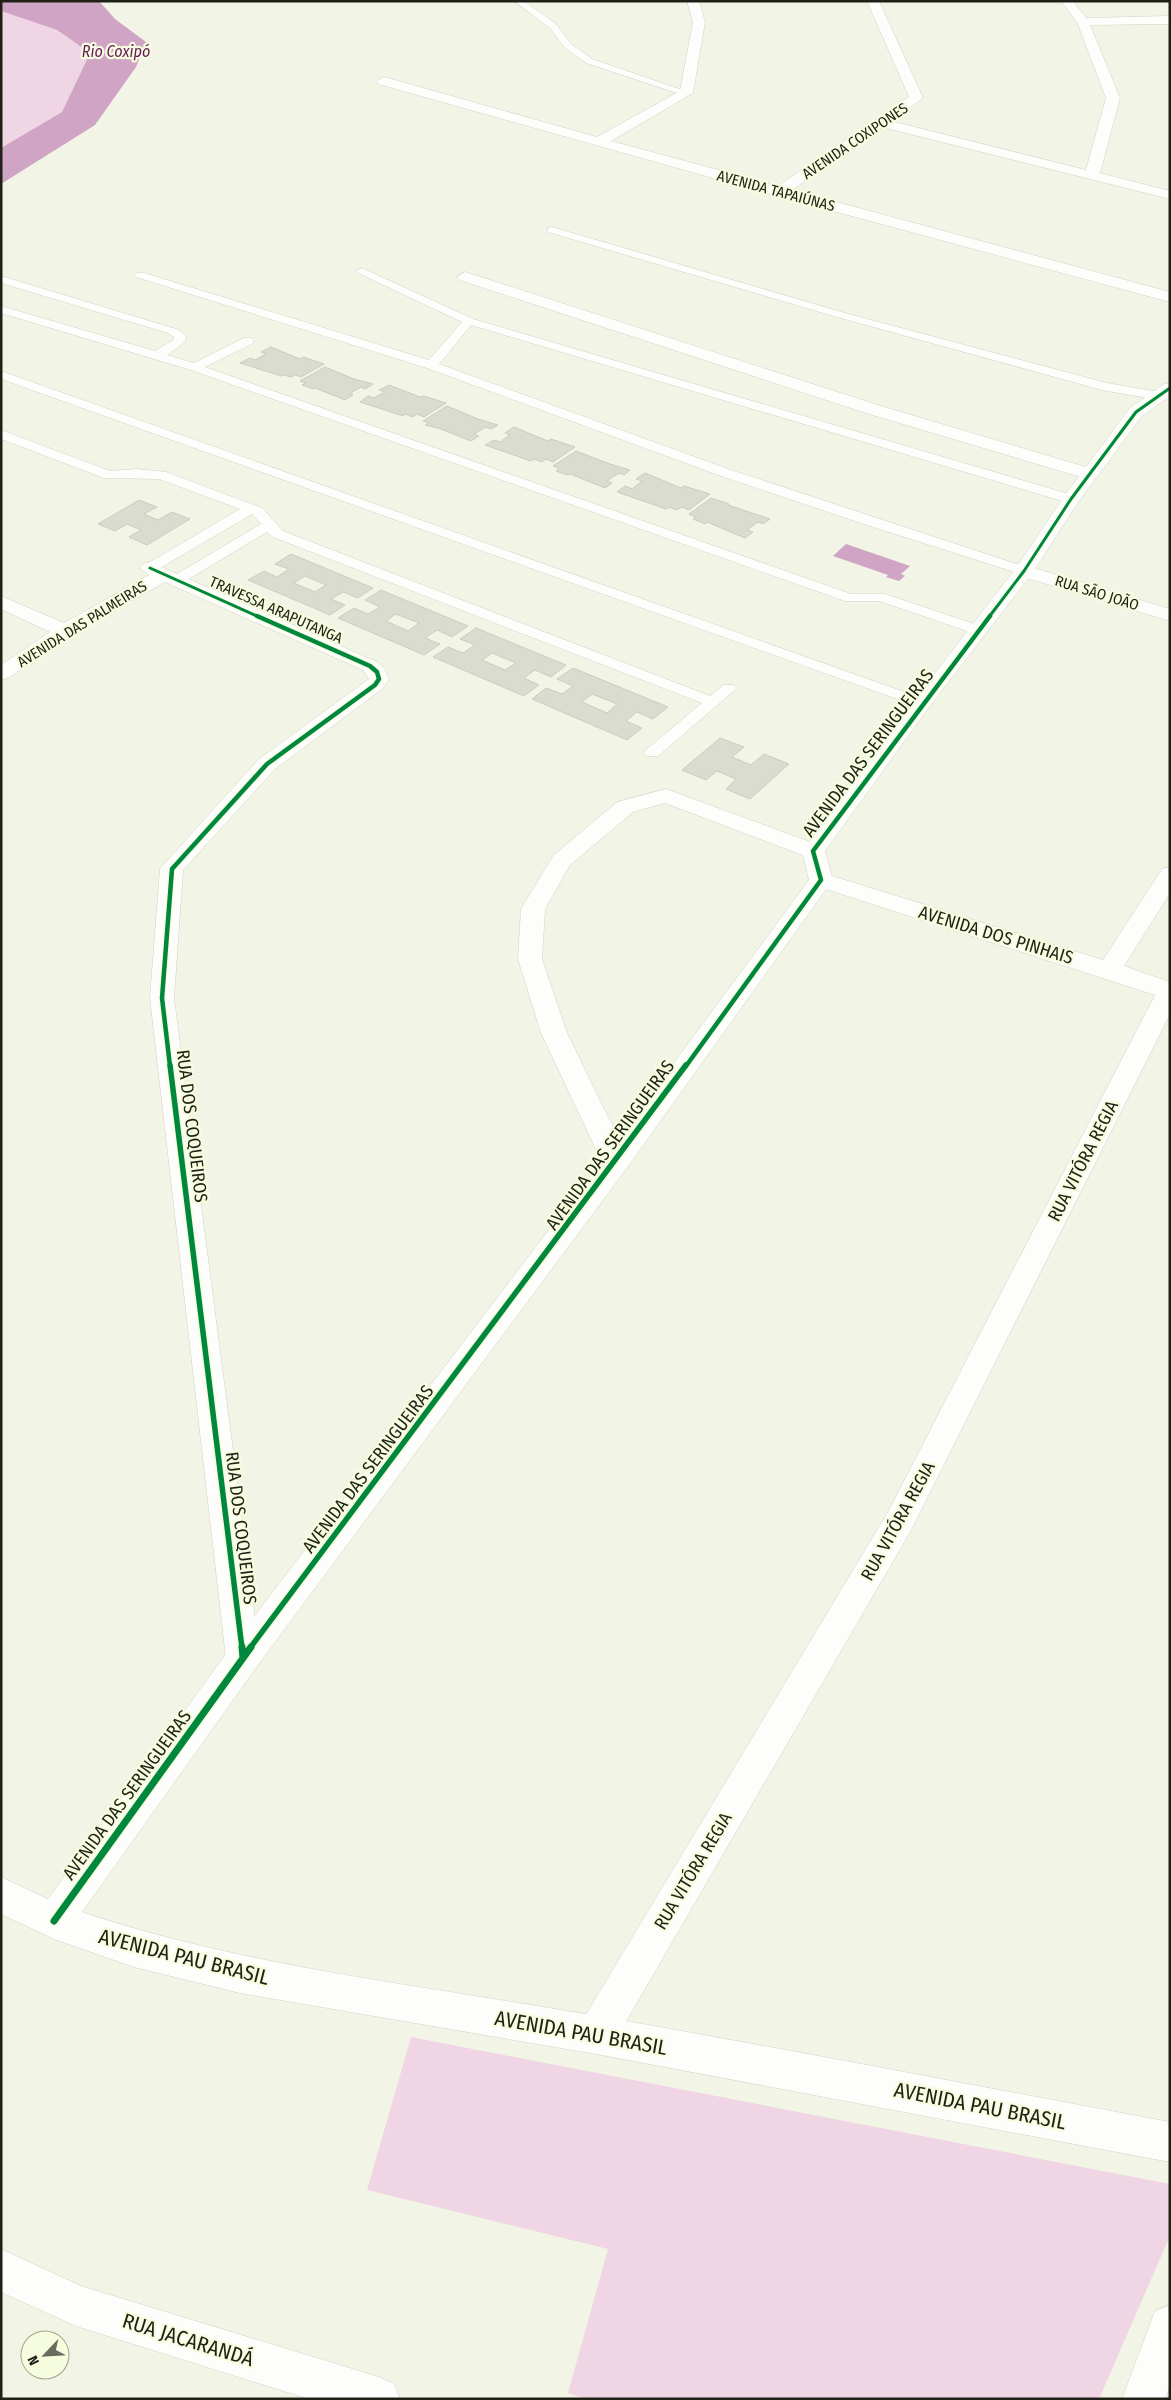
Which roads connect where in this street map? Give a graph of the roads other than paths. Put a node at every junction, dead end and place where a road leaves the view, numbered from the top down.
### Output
1 (518, 1) edge
2 (693, 1) edge
3 (873, 1) edge
4 (1067, 1) edge
5 (1170, 20) edge
6 (1083, 22) junction
7 (383, 81) dead end
8 (686, 93) junction
9 (882, 123) junction
10 (599, 142) junction
11 (1092, 175) junction
12 (779, 192) junction
13 (1170, 195) edge
14 (552, 230) dead end
15 (362, 271) dead end
16 (140, 275) dead end
17 (465, 278) dead end
18 (1, 280) edge
19 (1170, 297) edge
20 (1, 309) edge
21 (468, 321) junction
22 (248, 341) dead end
23 (156, 356) junction
24 (431, 365) junction
25 (195, 367) junction
26 (1, 375) edge
27 (1164, 392) edge
28 (1, 434) edge
29 (1090, 474) junction
30 (1071, 499) junction
31 (250, 509) junction
32 (268, 526) junction
33 (1024, 571) junction
34 (164, 574) junction
35 (1, 602) edge
36 (1170, 615) edge
37 (978, 630) junction
38 (65, 631) junction
39 (1, 674) edge
40 (375, 685) joint
41 (729, 688) dead end
42 (712, 702) junction
43 (922, 703) junction
44 (652, 754) dead end
45 (812, 851) junction
46 (1170, 874) edge
47 (821, 880) junction
48 (1109, 970) junction
49 (1169, 991) edge
50 (616, 1162) junction
51 (244, 1658) junction
52 (1, 1895) edge
53 (54, 1921) junction
54 (596, 2035) junction
55 (1170, 2142) edge
56 (1, 2270) edge
57 (1170, 2326) edge
58 (379, 2399) edge
59 (1143, 2399) edge

1 - 8 lane
2 - 8 street
3 - 9 street, AVENIDA COXIPONES
4 - 6 street
5 - 6 street
6 - 11 street
7 - 10 street, AVENIDA TAPAIÚNAS
8 - 10 street
9 - 11 street
9 - 12 street, AVENIDA COXIPONES
10 - 12 street, AVENIDA TAPAIÚNAS
11 - 13 street
12 - 19 street, AVENIDA TAPAIÚNAS
14 - 27 lane
15 - 21 lane
16 - 24 lane
17 - 29 street
18 - 23 lane
20 - 23 lane
21 - 24 lane
21 - 30 lane
22 - 25 lane
23 - 25 lane
24 - 33 lane
25 - 37 lane
26 - 43 lane
27 - 29 street, AVENIDA DAS SERINGUEIRAS
28 - 31 lane
29 - 30 street, AVENIDA DAS SERINGUEIRAS
30 - 33 street, AVENIDA DAS SERINGUEIRAS
31 - 32 lane
31 - 34 lane
32 - 34 lane
32 - 42 lane
33 - 36 street, RUA SÃO JOÃO
33 - 37 street, AVENIDA DAS SERINGUEIRAS
34 - 38 street, AVENIDA DAS PALMEIRAS
34 - 40 street, TRAVESSA ARAPUTANGA
35 - 38 street
37 - 43 street, AVENIDA DAS SERINGUEIRAS
38 - 39 street, AVENIDA DAS PALMEIRAS
40 - 51 street, RUA DOS COQUEIROS
41 - 42 lane
42 - 44 lane
43 - 45 street, AVENIDA DAS SERINGUEIRAS
45 - 47 street, AVENIDA DAS SERINGUEIRAS
45 - 50 street
46 - 48 street
47 - 48 street, AVENIDA DOS PINHAIS
47 - 50 street, AVENIDA DAS SERINGUEIRAS
48 - 49 street, AVENIDA DOS PINHAIS
49 - 54 street, RUA VITÓRA REGIA
50 - 51 street, AVENIDA DAS SERINGUEIRAS
51 - 53 street, AVENIDA DAS SERINGUEIRAS
52 - 53 street, AVENIDA PAU BRASIL
53 - 54 street, AVENIDA PAU BRASIL
54 - 55 street, AVENIDA PAU BRASIL
56 - 58 street, RUA JACARANDÁ
57 - 59 street

